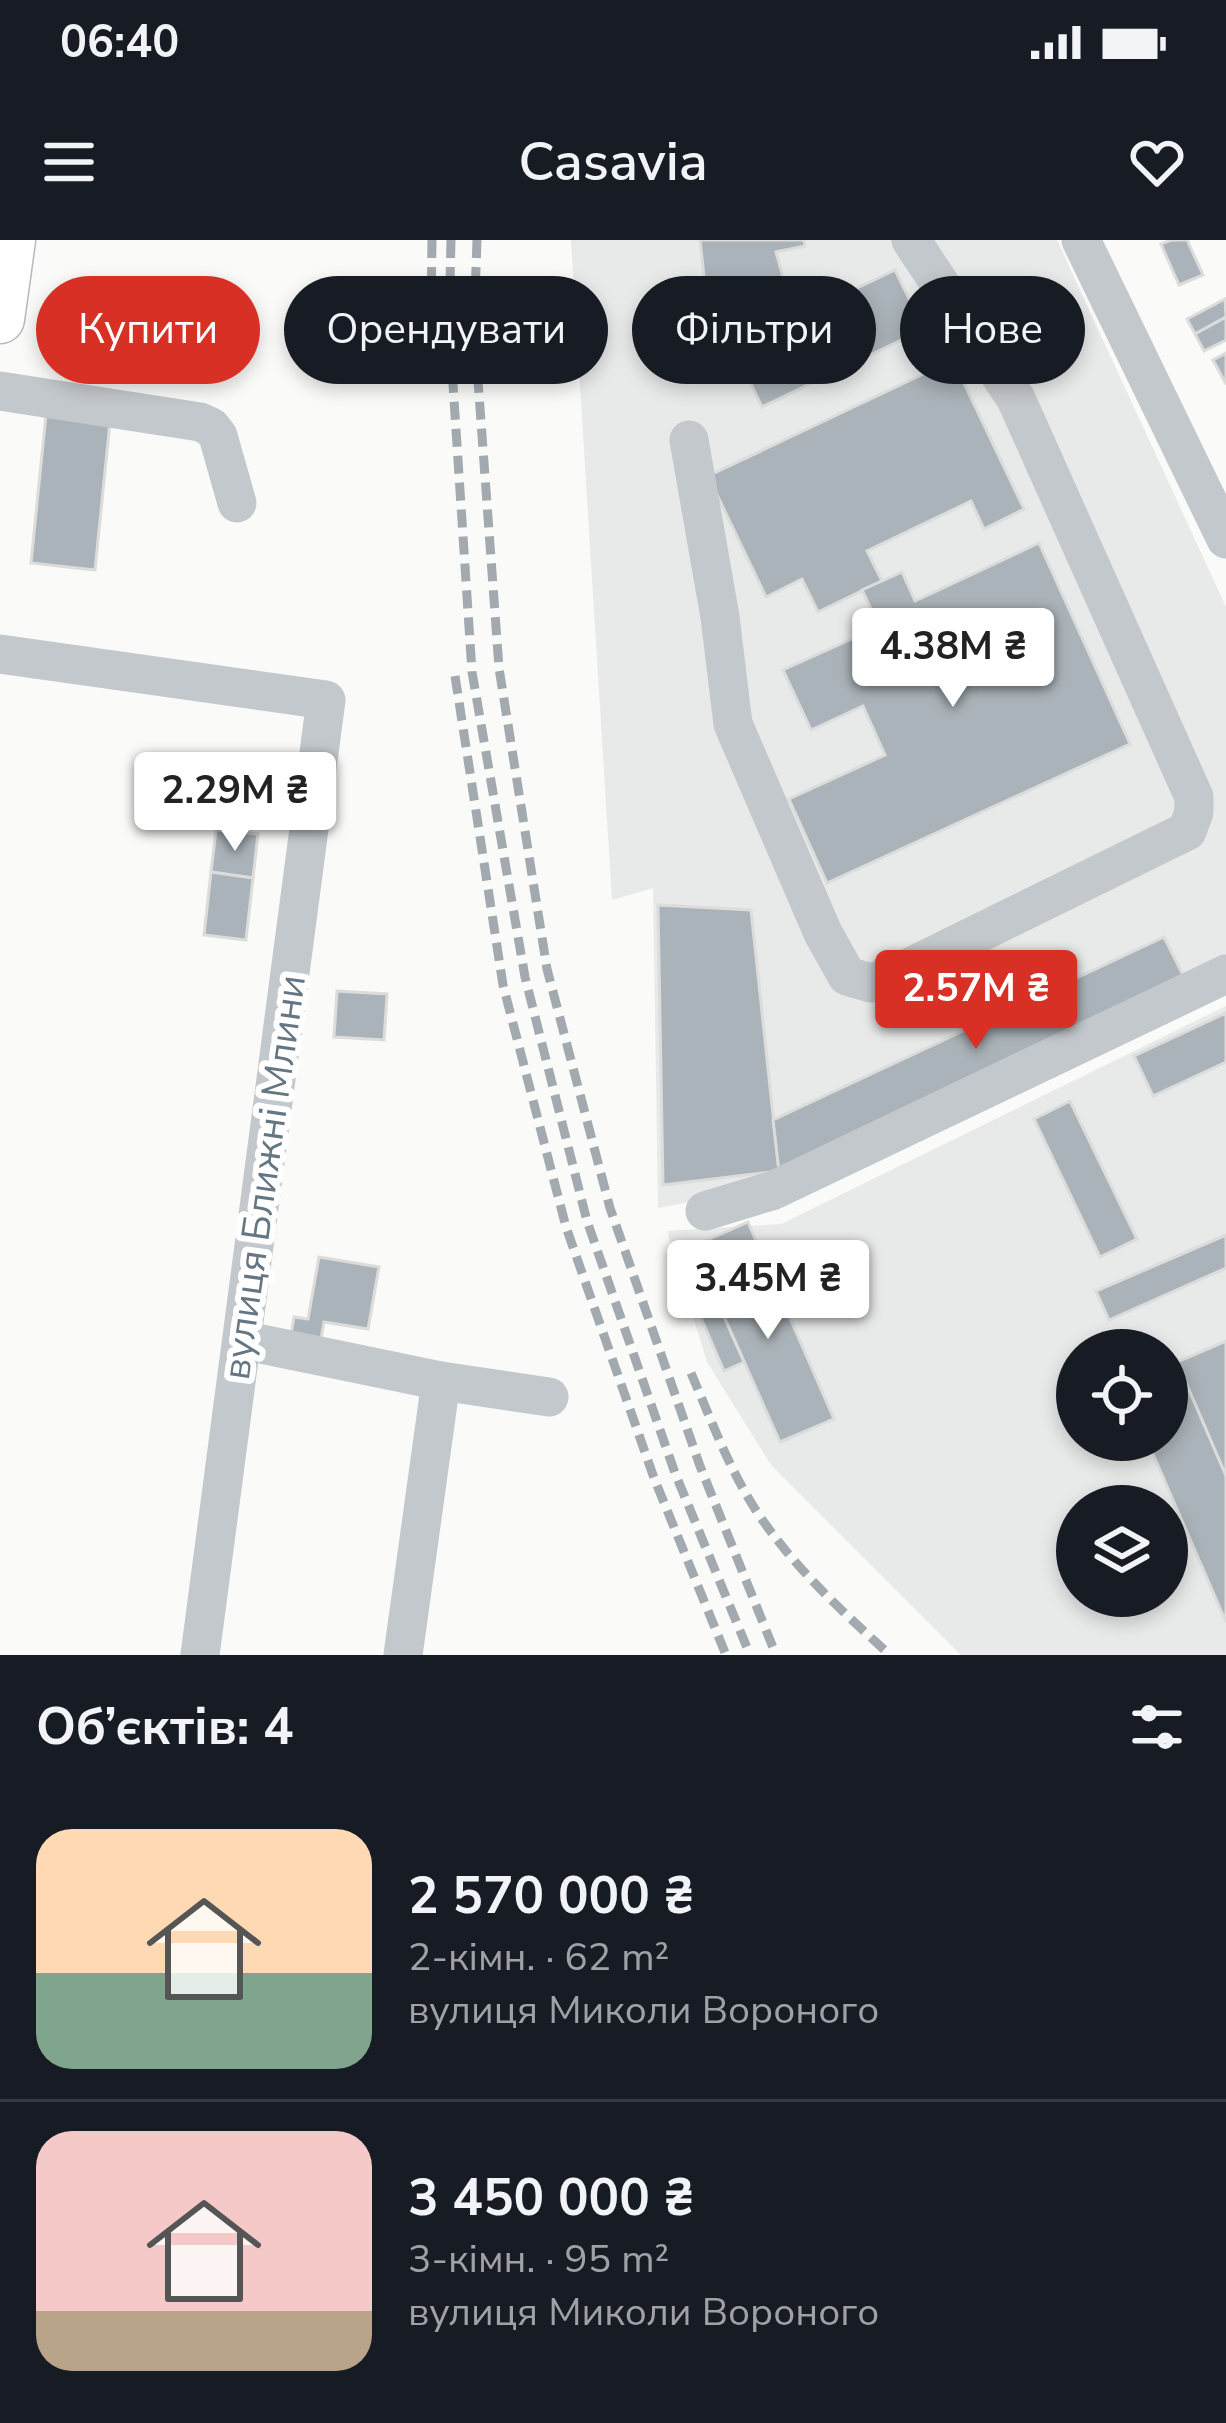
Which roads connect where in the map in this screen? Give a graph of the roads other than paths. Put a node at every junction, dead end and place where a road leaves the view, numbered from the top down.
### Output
1 (11, 240) edge
2 (911, 240) edge
3 (1081, 240) edge
4 (1, 309) edge
5 (0, 319) edge
6 (0, 391) edge
7 (689, 440) dead end
8 (237, 502) dead end
9 (1226, 539) edge
10 (0, 654) edge
11 (1226, 974) edge
12 (705, 1210) dead end
13 (242, 1340) junction
14 (441, 1382) junction
15 (549, 1397) dead end
16 (200, 1655) edge
17 (403, 1655) edge

1 - 4 main road
2 - 7 street
3 - 9 street
4 - 5 main road
6 - 8 street
10 - 13 street, вулиця Ближні Млини
11 - 12 street
13 - 14 street
13 - 16 street, вулиця Ближні Млини
14 - 15 street
14 - 17 street

